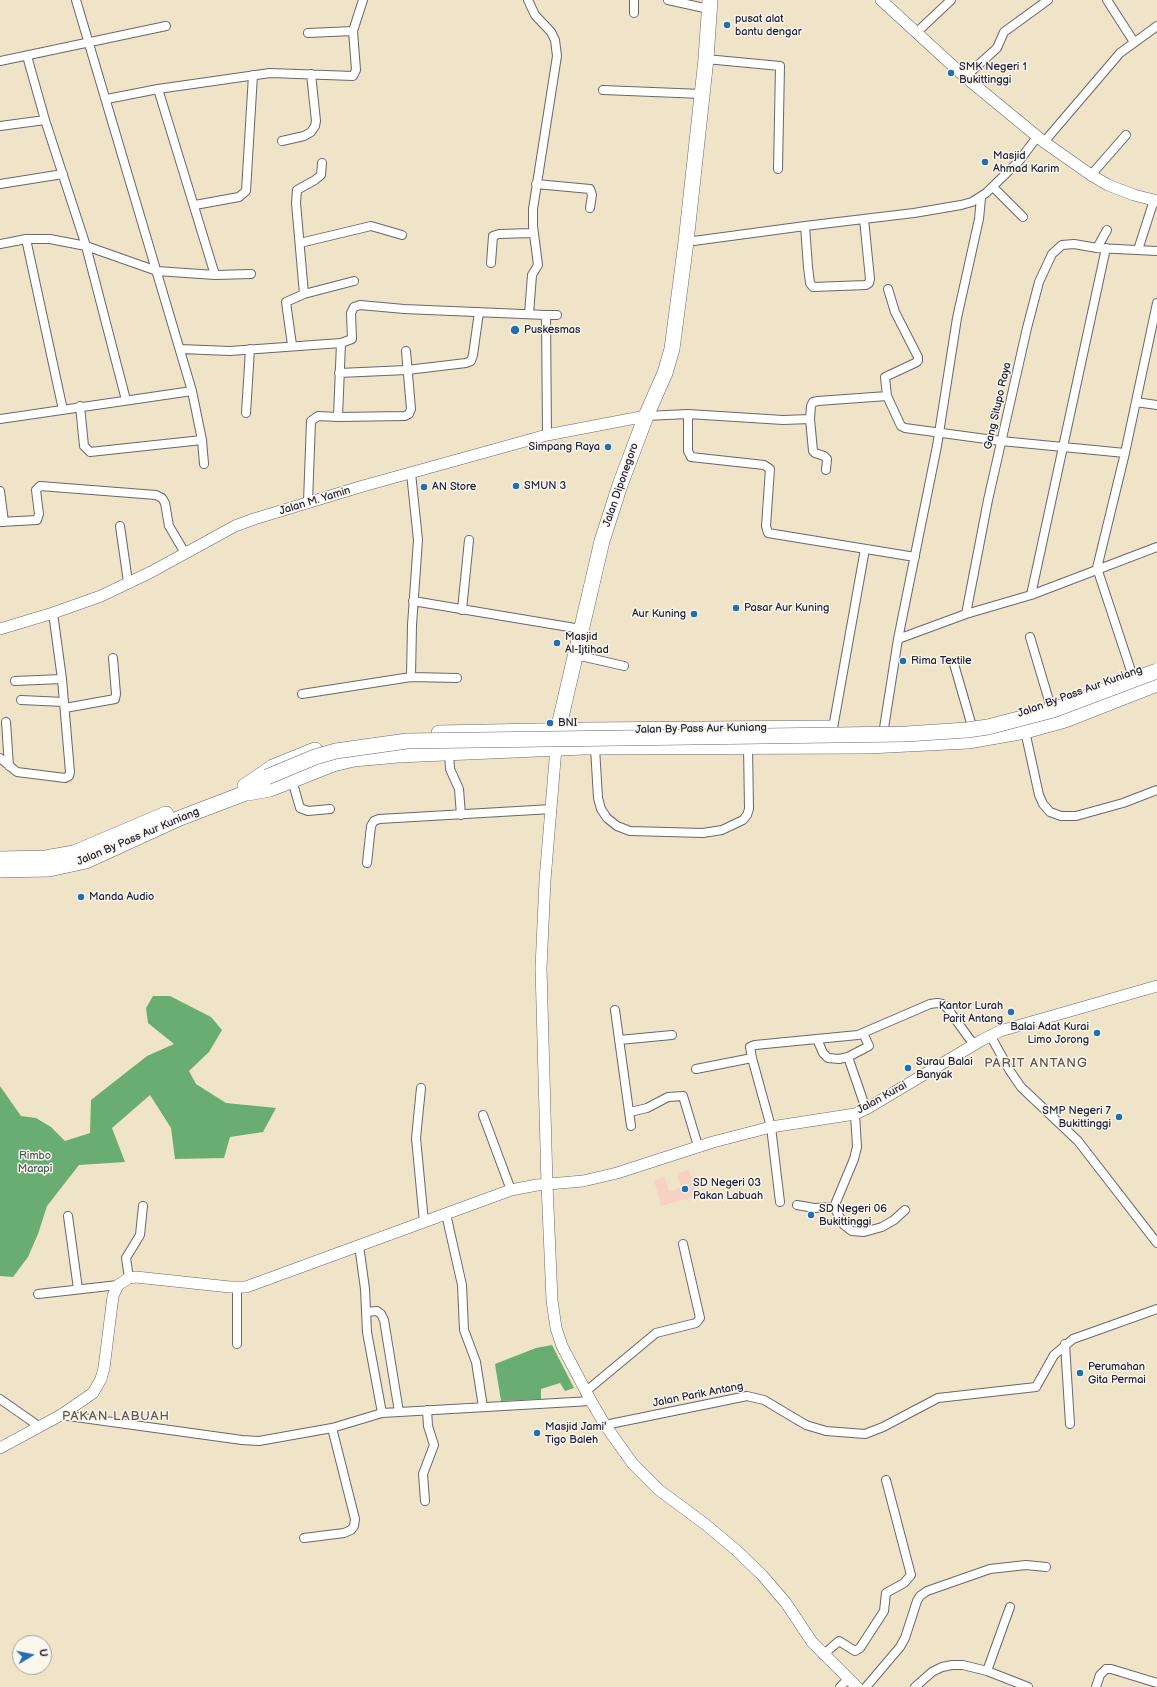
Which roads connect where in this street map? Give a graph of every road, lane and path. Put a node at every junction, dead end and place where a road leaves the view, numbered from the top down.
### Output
1 (76, 0) edge
2 (363, 0) edge
3 (528, 0) edge
4 (634, 0) edge
5 (668, 0) edge
6 (881, 0) edge
7 (951, 0) edge
8 (1048, 0) edge
9 (1106, 0) edge
10 (709, 5) edge
11 (634, 14) dead end
12 (166, 26) dead end
13 (1157, 26) edge
14 (353, 31) junction
15 (308, 33) dead end
16 (916, 33) junction
17 (90, 42) junction
18 (1134, 42) junction
19 (26, 56) junction
20 (706, 59) junction
21 (0, 61) edge
22 (311, 74) junction
23 (254, 75) junction
24 (965, 77) junction
25 (158, 89) junction
26 (602, 90) dead end
27 (702, 94) junction
28 (107, 99) junction
29 (45, 120) junction
30 (0, 126) edge
31 (1126, 135) dead end
32 (1040, 139) junction
33 (282, 141) dead end
34 (322, 163) dead end
35 (778, 169) dead end
36 (63, 174) junction
37 (1091, 175) junction
38 (0, 184) edge
39 (536, 184) junction
40 (993, 187) junction
41 (981, 198) junction
42 (1156, 201) edge
43 (195, 205) junction
44 (590, 208) dead end
45 (1023, 216) dead end
46 (864, 219) junction
47 (805, 226) junction
48 (1107, 230) dead end
49 (533, 233) junction
50 (402, 235) dead end
51 (26, 239) junction
52 (686, 242) junction
53 (300, 243) junction
54 (0, 244) edge
55 (86, 246) junction
56 (1097, 248) junction
57 (1106, 248) junction
58 (1138, 250) junction
59 (1157, 251) edge
60 (491, 263) dead end
61 (157, 271) junction
62 (251, 274) dead end
63 (216, 275) junction
64 (354, 281) dead end
65 (888, 289) dead end
66 (304, 294) junction
67 (1157, 303) edge
68 (479, 312) junction
69 (529, 314) junction
70 (546, 315) junction
71 (557, 315) dead end
72 (341, 343) junction
73 (292, 345) junction
74 (180, 349) junction
75 (250, 350) junction
76 (406, 351) dead end
77 (408, 370) junction
78 (339, 373) junction
79 (192, 391) junction
80 (887, 396) junction
81 (126, 400) junction
82 (1136, 402) junction
83 (1157, 405) edge
84 (80, 406) junction
85 (63, 410) junction
86 (246, 413) dead end
87 (688, 414) junction
88 (646, 416) junction
89 (338, 417) junction
90 (0, 419) edge
91 (810, 419) junction
92 (940, 434) junction
93 (547, 435) junction
94 (202, 440) junction
95 (1001, 441) junction
96 (1062, 446) junction
97 (1125, 453) junction
98 (204, 464) dead end
99 (826, 470) dead end
100 (411, 473) junction
101 (0, 491) edge
102 (308, 502) junction
103 (2, 522) edge
104 (120, 526) dead end
105 (469, 540) dead end
106 (1157, 547) edge
107 (865, 549) junction
108 (185, 553) junction
109 (915, 557) junction
110 (1098, 568) junction
111 (128, 582) junction
112 (1031, 595) junction
113 (413, 601) junction
114 (462, 610) junction
115 (53, 613) junction
116 (966, 614) junction
117 (0, 629) edge
118 (581, 629) junction
119 (1030, 638) dead end
120 (898, 639) junction
121 (576, 655) junction
122 (114, 658) dead end
123 (954, 664) dead end
124 (1157, 664) edge
125 (624, 666) dead end
126 (1157, 671) edge
127 (1132, 674) junction
128 (411, 677) junction
129 (1157, 677) edge
130 (457, 678) dead end
131 (62, 679) junction
132 (15, 681) dead end
133 (1157, 684) edge
134 (302, 694) dead end
135 (21, 700) dead end
136 (1050, 704) junction
137 (64, 705) junction
138 (6, 722) dead end
139 (971, 723) junction
140 (833, 728) junction
141 (884, 728) junction
142 (558, 730) junction
143 (664, 730) junction
144 (1026, 731) junction
145 (748, 746) junction
146 (664, 747) junction
147 (556, 748) junction
148 (595, 748) junction
149 (449, 752) junction
150 (0, 758) edge
151 (9, 766) junction
152 (267, 780) junction
153 (292, 780) junction
154 (247, 789) junction
155 (1157, 790) edge
156 (330, 809) dead end
157 (552, 809) junction
158 (178, 814) junction
159 (461, 815) junction
160 (0, 859) edge
161 (367, 863) dead end
162 (0, 870) edge
163 (1157, 986) edge
164 (615, 1010) dead end
165 (863, 1033) junction
166 (672, 1035) dead end
167 (990, 1035) junction
168 (817, 1039) junction
169 (619, 1040) junction
170 (974, 1045) junction
171 (848, 1057) junction
172 (752, 1058) junction
173 (696, 1069) dead end
174 (421, 1088) dead end
175 (866, 1109) junction
176 (630, 1112) junction
177 (855, 1114) junction
178 (483, 1115) dead end
179 (631, 1126) dead end
180 (771, 1127) junction
181 (698, 1146) junction
182 (547, 1184) junction
183 (511, 1190) junction
184 (780, 1202) dead end
185 (797, 1205) dead end
186 (142, 1206) dead end
187 (834, 1207) junction
188 (905, 1210) dead end
189 (446, 1214) junction
190 (68, 1216) dead end
191 (424, 1222) junction
192 (1157, 1243) edge
193 (682, 1244) dead end
194 (359, 1245) junction
195 (129, 1278) junction
196 (118, 1285) junction
197 (237, 1288) junction
198 (78, 1289) junction
199 (38, 1294) dead end
200 (366, 1312) junction
201 (1156, 1312) edge
202 (237, 1344) dead end
203 (1065, 1344) junction
204 (588, 1396) junction
205 (0, 1399) edge
206 (483, 1407) junction
207 (427, 1410) junction
208 (399, 1412) junction
209 (382, 1413) junction
210 (61, 1415) junction
211 (605, 1424) junction
212 (1070, 1424) dead end
213 (40, 1427) junction
214 (332, 1428) junction
215 (0, 1448) edge
216 (886, 1480) dead end
217 (425, 1501) dead end
218 (304, 1538) dead end
219 (1046, 1567) dead end
220 (1010, 1607) dead end
221 (823, 1655) junction
222 (987, 1671) junction
223 (844, 1683) edge
224 (1157, 1683) edge
225 (1026, 1686) edge
226 (857, 1687) edge
227 (866, 1687) edge
228 (915, 1687) edge
229 (1096, 1687) edge

1 - 17 street
2 - 14 street
3 - 39 street
4 - 11 street
5 - 10 street
6 - 16 street
7 - 16 street
8 - 24 street
9 - 18 street
10 - 20 highway, Jalan Diponegoro
12 - 17 street
13 - 18 street
14 - 15 street
14 - 22 street
16 - 24 street
17 - 19 street
17 - 28 street
18 - 32 street
19 - 21 street
19 - 29 street
20 - 27 highway, Jalan Diponegoro
20 - 35 street
22 - 23 street
22 - 33 street
23 - 25 street
23 - 43 street
24 - 32 street
25 - 28 street
25 - 43 street
26 - 27 street
27 - 52 highway, Jalan Diponegoro
28 - 61 street
29 - 30 street
29 - 36 street
31 - 37 street
32 - 37 street
32 - 40 street
34 - 53 street
36 - 38 street
36 - 55 street
37 - 42 street
39 - 44 street
39 - 49 street
40 - 41 street
40 - 45 street
41 - 46 street
41 - 92 street
42 - 58 street
43 - 63 street
46 - 47 street
46 - 47 street
47 - 52 street
48 - 56 street
49 - 60 street
49 - 69 street
50 - 53 street
51 - 54 street
51 - 55 street
51 - 85 street
52 - 88 highway, Jalan Diponegoro
53 - 66 street
55 - 61 street
55 - 81 street
56 - 57 street, Gang Situpo Raya
56 - 95 street, Gang Situpo Raya
57 - 58 street, Gang Situpo Raya
57 - 96 street
58 - 59 street, Gang Situpo Raya
61 - 63 street
61 - 74 street
62 - 63 street
64 - 66 street
65 - 80 street
66 - 73 street
67 - 82 street
68 - 69 street
68 - 72 street
68 - 77 street
69 - 70 street
70 - 71 street
70 - 93 street
72 - 73 street
72 - 78 street
73 - 75 street
74 - 75 street
74 - 79 street
75 - 86 street
76 - 77 street
77 - 78 street
77 - 89 street
78 - 89 street
79 - 81 street
79 - 94 street
80 - 91 street
80 - 92 street
81 - 84 street
82 - 83 street
82 - 97 street
84 - 85 street
84 - 94 street
85 - 90 street
87 - 88 street
87 - 91 street
87 - 107 street
88 - 93 street, Jalan M. Yamin
88 - 118 highway, Jalan Diponegoro
89 - 102 street
91 - 99 street
92 - 95 street
92 - 109 street
93 - 100 street, Jalan M. Yamin
94 - 98 street
95 - 96 street
95 - 116 street, Gang Situpo Raya
96 - 97 street
96 - 112 street
97 - 110 street
100 - 102 street, Jalan M. Yamin
100 - 113 street
101 - 103 street
102 - 108 street, Jalan M. Yamin
103 - 108 street
104 - 111 street
105 - 114 street
106 - 110 street
107 - 109 street
107 - 140 street
108 - 111 street, Jalan M. Yamin
109 - 120 street
110 - 112 street
110 - 127 street
111 - 115 street, Jalan M. Yamin
112 - 116 street
113 - 114 street
113 - 128 street
114 - 118 street
115 - 117 street, Jalan M. Yamin
115 - 131 street
116 - 120 street
118 - 121 highway, Jalan Diponegoro
119 - 136 street
120 - 141 street
121 - 125 street
121 - 142 highway, Jalan Diponegoro
122 - 137 street
123 - 139 street
124 - 127 highway, Jalan By Pass Aur Kuniang
126 - 152 highway, Jalan By Pass Aur Kuniang, bridge
127 - 136 highway, Jalan By Pass Aur Kuniang
128 - 130 street
128 - 134 street
129 - 152 highway, Jalan By Pass Aur Kuniang
131 - 132 street
131 - 137 street
133 - 144 highway, Jalan By Pass Aur Kuniang
135 - 137 street
136 - 139 highway, Jalan By Pass Aur Kuniang
137 - 151 street
138 - 151 street
139 - 141 highway, Jalan By Pass Aur Kuniang
140 - 141 highway, Jalan By Pass Aur Kuniang
140 - 143 highway, Jalan By Pass Aur Kuniang
142 - 143 highway, Jalan By Pass Aur Kuniang
142 - 154 highway, Jalan By Pass Aur Kuniang
143 - 146 highway
144 - 145 highway, Jalan By Pass Aur Kuniang
144 - 155 street
145 - 146 highway, Jalan By Pass Aur Kuniang
145 - 148 street
146 - 148 highway, Jalan By Pass Aur Kuniang
147 - 148 highway, Jalan By Pass Aur Kuniang
147 - 149 highway, Jalan By Pass Aur Kuniang
147 - 157 street
149 - 153 highway, Jalan By Pass Aur Kuniang
149 - 159 street
150 - 151 street
152 - 154 highway, Jalan By Pass Aur Kuniang
153 - 154 highway, Jalan By Pass Aur Kuniang
153 - 156 street
154 - 158 highway, Jalan By Pass Aur Kuniang
157 - 159 street
157 - 182 street
158 - 160 highway, Jalan By Pass Aur Kuniang
158 - 162 highway, Jalan By Pass Aur Kuniang
159 - 161 street
163 - 167 street, Jalan Kurai
164 - 169 street
165 - 168 street
165 - 170 street
165 - 171 street
166 - 169 street
167 - 170 street, Jalan Kurai
167 - 192 street
168 - 171 street
168 - 172 street
169 - 176 street
170 - 175 street, Jalan Kurai
171 - 175 street
172 - 173 street
172 - 180 street
174 - 191 street
175 - 177 street, Jalan Kurai
176 - 179 street
176 - 181 street
177 - 180 street, Jalan Kurai
177 - 187 street
178 - 183 street
180 - 181 street, Jalan Kurai
180 - 184 street
181 - 182 street, Jalan Kurai
182 - 183 street, Jalan Kurai
182 - 204 street
183 - 189 street, Jalan Kurai
185 - 187 street
186 - 195 street
187 - 188 street
189 - 191 street, Jalan Kurai
189 - 206 street
190 - 198 street
191 - 194 street, Jalan Kurai
193 - 204 street
194 - 197 street, Jalan Kurai
194 - 200 street
195 - 196 street
195 - 197 street, Jalan Kurai
196 - 198 street
196 - 210 street
197 - 202 street
198 - 199 street
200 - 208 street
200 - 209 street
201 - 203 street, Jalan Parik Antang
203 - 211 street, Jalan Parik Antang
203 - 212 street
204 - 206 street
204 - 211 street
205 - 213 street
206 - 207 street
207 - 208 street
207 - 217 street
208 - 209 street
209 - 214 street
210 - 213 street
210 - 214 street
211 - 221 street
213 - 215 street
214 - 218 street
216 - 221 street
219 - 227 street
220 - 222 street
221 - 223 street
222 - 225 street
222 - 228 street
223 - 226 street
224 - 229 street

